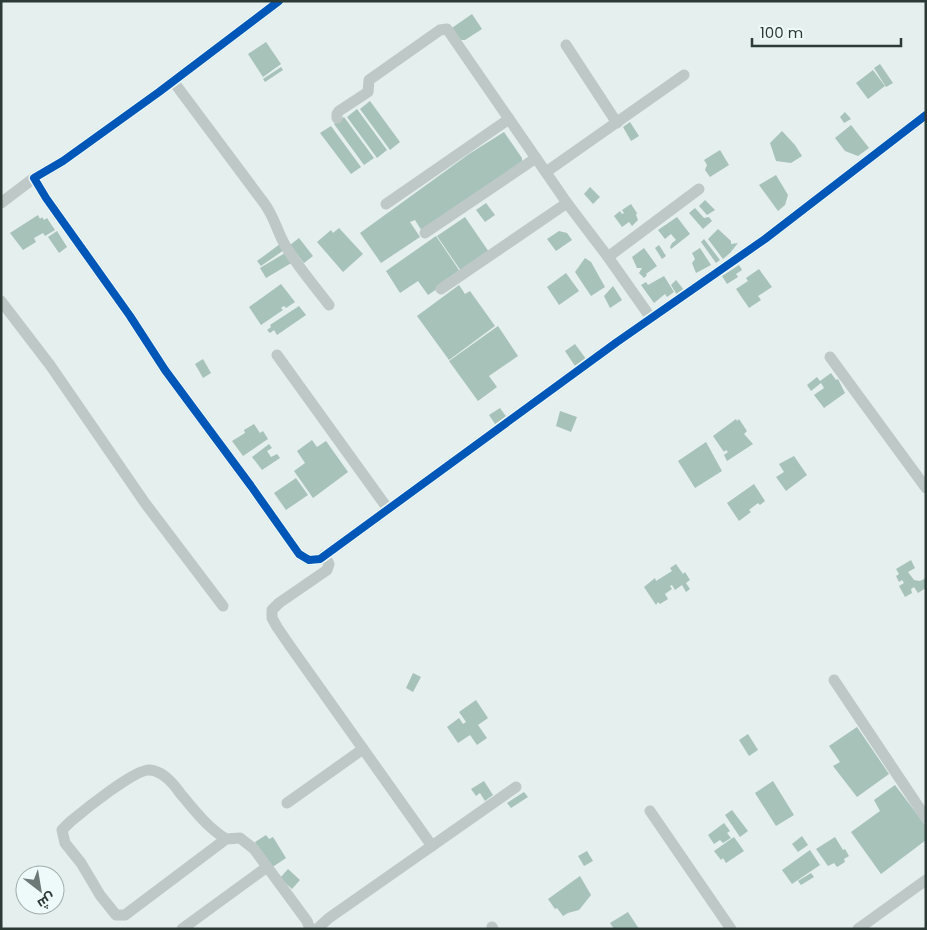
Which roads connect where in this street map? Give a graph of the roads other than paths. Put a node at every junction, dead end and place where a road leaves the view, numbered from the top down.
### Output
1 (279, 1) edge
2 (566, 45) dead end
3 (684, 75) dead end
4 (173, 81) junction
5 (926, 115) edge
6 (337, 118) dead end
7 (509, 119) junction
8 (617, 122) junction
9 (536, 158) junction
10 (546, 172) junction
11 (34, 178) junction
12 (699, 189) dead end
13 (1, 203) edge
14 (567, 203) junction
15 (386, 204) dead end
16 (425, 233) dead end
17 (608, 257) junction
18 (441, 289) dead end
19 (1, 301) edge
20 (329, 305) dead end
21 (651, 318) junction
22 (277, 355) dead end
23 (830, 357) dead end
24 (926, 488) edge
25 (388, 509) junction
26 (324, 555) junction
27 (223, 606) dead end
28 (834, 680) dead end
29 (363, 749) junction
30 (516, 787) dead end
31 (287, 802) dead end
32 (650, 811) dead end
33 (926, 818) edge
34 (226, 839) junction
35 (432, 846) junction
36 (267, 866) junction
37 (926, 880) edge
38 (314, 927) edge
39 (182, 929) edge
40 (731, 929) edge
41 (858, 929) edge

1 - 4 street
2 - 8 street
3 - 8 street
4 - 11 street
4 - 20 street
5 - 21 street
6 - 7 street
7 - 9 street
7 - 15 street
8 - 10 street
9 - 10 street
9 - 16 street
10 - 14 street
11 - 13 street
11 - 26 street
12 - 17 street
14 - 17 street
14 - 18 street
17 - 21 street
19 - 27 street
21 - 25 street
22 - 25 street
23 - 24 street
25 - 26 street
26 - 29 street
28 - 33 street
29 - 31 street
29 - 35 street
30 - 35 street
32 - 40 street
34 - 34 street
34 - 36 street
35 - 38 street
36 - 38 street
36 - 39 street
37 - 41 street

